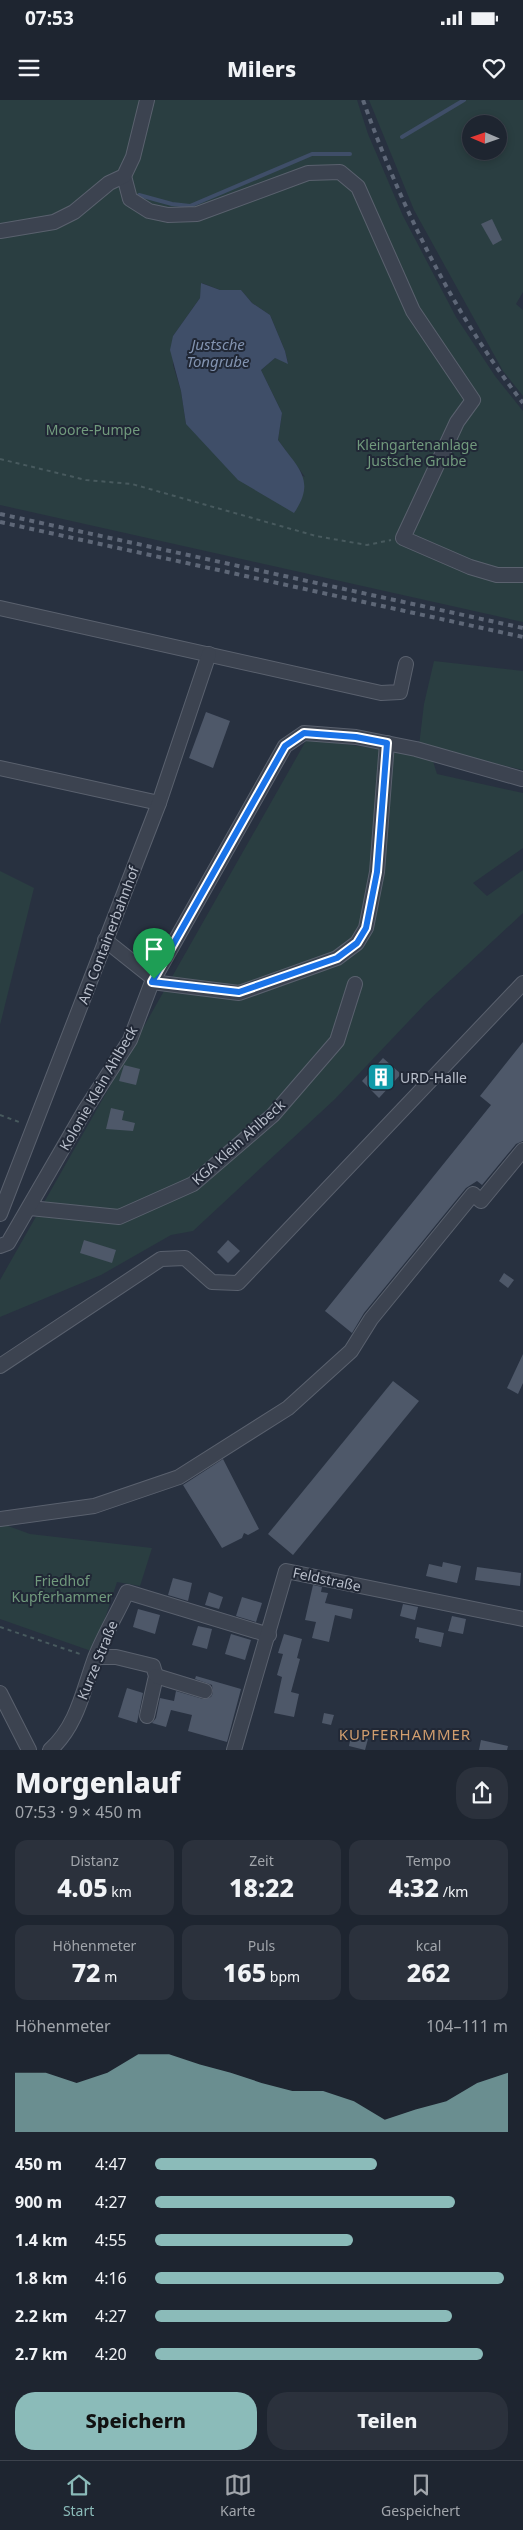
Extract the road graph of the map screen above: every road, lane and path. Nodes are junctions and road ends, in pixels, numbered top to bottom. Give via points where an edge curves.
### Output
1 (147, 100) edge
2 (124, 176) junction
3 (0, 231) edge
4 (0, 459) edge
5 (403, 538) junction
6 (523, 575) edge
7 (0, 608) edge
8 (209, 654) junction
9 (406, 664) dead end
10 (387, 743) junction
11 (0, 768) edge
12 (522, 779) edge
13 (159, 803) junction
14 (105, 940) junction
15 (153, 980) junction
16 (523, 983) edge
17 (355, 984) dead end
18 (0, 1115) edge
19 (33, 1127) junction
20 (523, 1150) edge
21 (30, 1208) junction
22 (0, 1214) edge
23 (0, 1246) edge
24 (0, 1366) edge
25 (0, 1519) edge
26 (523, 1619) edge
27 (0, 1628) edge
28 (269, 1635) junction
29 (96, 1656) junction
30 (156, 1676) junction
31 (205, 1691) dead end
32 (0, 1692) edge
33 (147, 1716) dead end
34 (29, 1750) edge
35 (50, 1750) edge
36 (234, 1750) edge

1 - 2 street via 133,157
2 - 3 street via 109,182 74,212 54,222
2 - 5 street via 130,199 149,211 168,216 197,214 308,173 340,172 358,187 414,311 473,400 457,422
4 - 5 path via 86,480 132,484 316,536 367,545
5 - 6 street via 470,567 497,575
7 - 8 street
8 - 9 street via 382,693 400,692
8 - 13 street, Am Containerbahnhof
10 - 12 street, Kolonie Klein Ahlbeck
10 - 15 street, Kolonie Klein Ahlbeck via 304,733 285,746
10 - 15 street via 377,872 366,928 357,943 337,958 239,992
11 - 13 street
13 - 14 street, Am Containerbahnhof
14 - 15 street
14 - 19 street, Am Containerbahnhof
15 - 21 street, Kolonie Klein Ahlbeck via 130,1040 85,1110
16 - 24 street via 238,1283 212,1282 185,1258 161,1259
17 - 21 street, KGA Klein Ahlbeck via 337,1041 273,1116 193,1184 119,1217
18 - 19 path
19 - 22 street, Am Containerbahnhof
20 - 25 street via 481,1201 473,1194 371,1319 351,1351 288,1408 179,1477 94,1506
21 - 23 street, Kolonie Klein Ahlbeck via 8,1242
26 - 28 street, Feldstraße via 286,1570
27 - 29 path
28 - 29 street, Kurze Straße via 127,1592
28 - 36 street, Feldstraße
29 - 30 street via 153,1666
29 - 35 street, Kurze Straße via 73,1722
30 - 31 street
30 - 33 street
32 - 34 street

